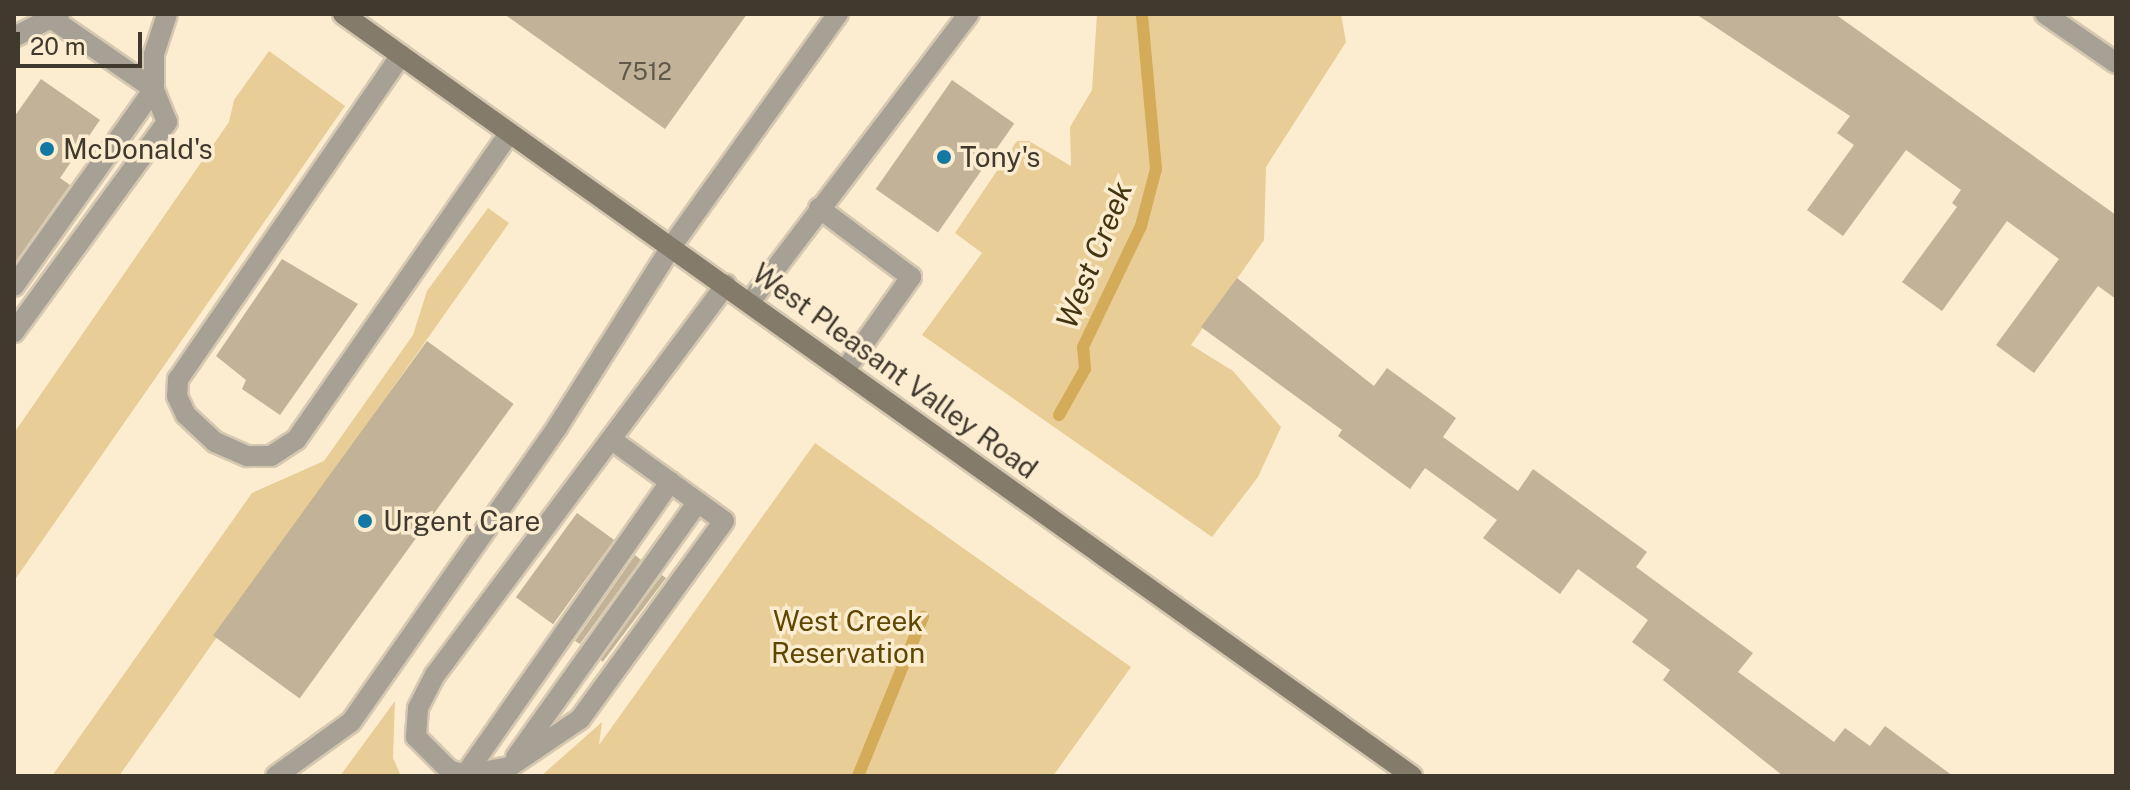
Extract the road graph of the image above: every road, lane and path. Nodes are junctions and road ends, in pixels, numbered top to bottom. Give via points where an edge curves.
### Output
1 (167, 14) edge
2 (343, 14) edge
3 (838, 14) edge
4 (969, 14) edge
5 (2045, 14) edge
6 (56, 16) edge
7 (14, 37) edge
8 (401, 55) junction
9 (2116, 63) edge
10 (154, 89) junction
11 (509, 134) junction
12 (819, 208) junction
13 (671, 247) junction
14 (726, 285) junction
15 (14, 286) edge
16 (750, 302) junction
17 (14, 332) edge
18 (845, 370) junction
19 (612, 440) junction
20 (670, 482) junction
21 (698, 502) junction
22 (509, 767) junction
23 (465, 775) edge
24 (276, 776) edge
25 (1412, 776) edge

1 - 10 street via 154,54
2 - 8 main road, West Pleasant Valley Road
3 - 13 street
4 - 12 street
5 - 9 street
6 - 7 street
6 - 10 street
8 - 11 main road, West Pleasant Valley Road
8 - 11 street via 178,379 177,396 186,415 215,442 247,456 271,456 296,440
10 - 15 street
10 - 17 street via 167,122
11 - 13 main road, West Pleasant Valley Road
12 - 16 street
12 - 18 street via 911,277
13 - 14 main road, West Pleasant Valley Road
13 - 24 street via 558,426 351,722
14 - 16 main road, West Pleasant Valley Road
14 - 19 street
16 - 18 main road, West Pleasant Valley Road
18 - 25 main road, West Pleasant Valley Road
19 - 20 street
19 - 23 street via 418,708 416,737 427,755
20 - 21 street
20 - 23 street
21 - 22 street
21 - 22 street via 724,521 580,719
22 - 23 street

